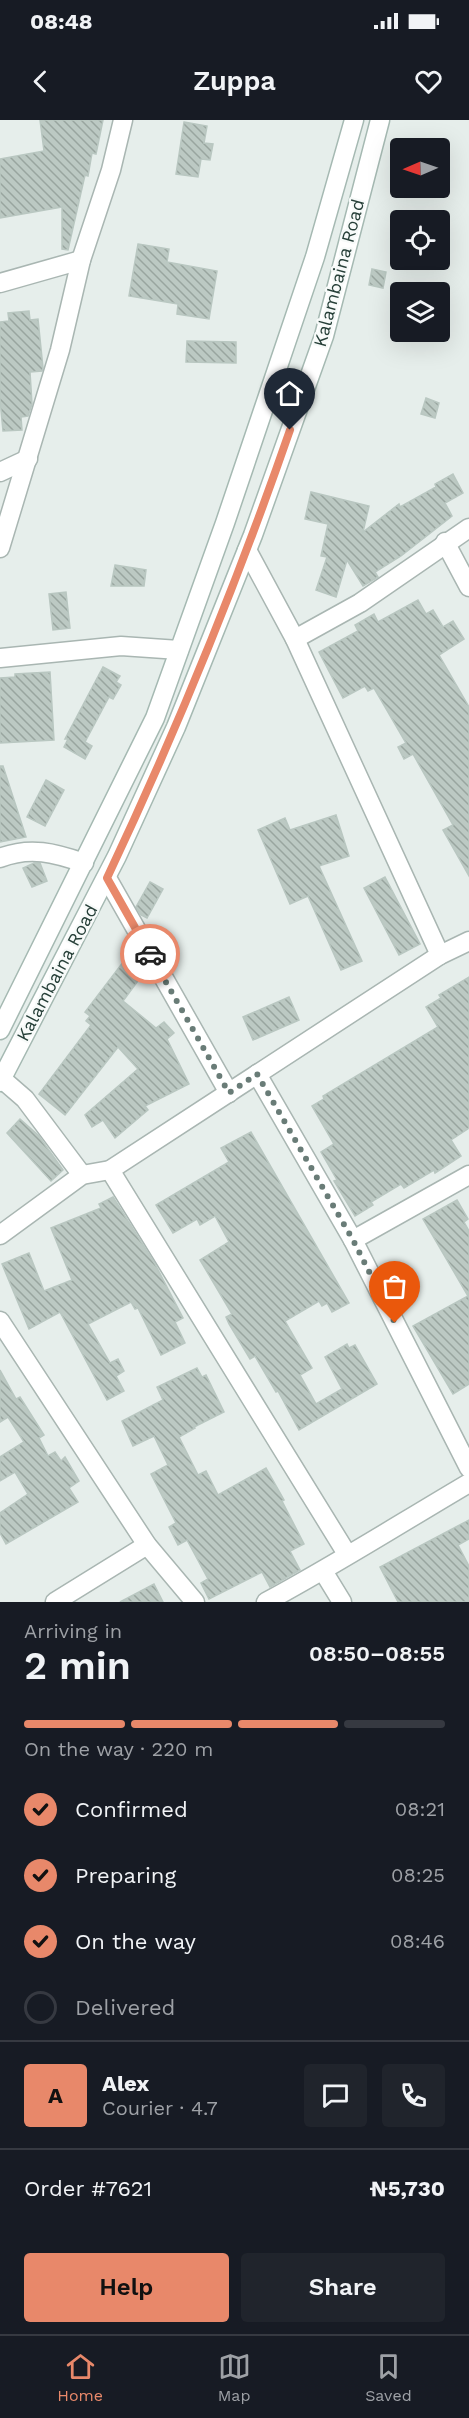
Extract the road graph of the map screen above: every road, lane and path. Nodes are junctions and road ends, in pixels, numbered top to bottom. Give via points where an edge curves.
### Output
1 (123, 120) edge
2 (354, 120) edge
3 (380, 120) edge
4 (81, 260) junction
5 (0, 283) edge
6 (28, 459) junction
7 (0, 472) edge
8 (469, 528) edge
9 (445, 542) junction
10 (0, 548) edge
11 (247, 550) junction
12 (469, 587) edge
13 (295, 639) junction
14 (179, 650) junction
15 (0, 658) edge
16 (0, 858) edge
17 (84, 863) junction
18 (107, 878) junction
19 (469, 941) edge
20 (440, 955) junction
21 (0, 1030) edge
22 (257, 1074) junction
23 (1, 1081) edge
24 (229, 1093) junction
25 (110, 1170) junction
26 (82, 1174) junction
27 (469, 1175) edge
28 (0, 1235) edge
29 (353, 1240) junction
30 (0, 1321) edge
31 (469, 1468) edge
32 (469, 1483) edge
33 (147, 1545) junction
34 (347, 1554) junction
35 (323, 1571) junction
36 (55, 1602) edge
37 (195, 1602) edge
38 (266, 1602) edge
39 (342, 1602) edge

1 - 4 street
2 - 14 street, Kalambaina Road via 315,257
3 - 11 street, Kalambaina Road via 324,336
4 - 5 street
4 - 6 street
6 - 7 street
6 - 10 street
8 - 9 street
9 - 12 street
9 - 13 street via 360,603
11 - 13 street
11 - 18 street, Kalambaina Road via 176,728
13 - 20 street
14 - 15 street via 121,646
14 - 17 street, Kalambaina Road via 155,718
16 - 17 street via 50,851
17 - 21 street, Kalambaina Road
18 - 23 street, Kalambaina Road
18 - 24 street
19 - 20 street
20 - 22 street
22 - 24 street
22 - 29 street
23 - 26 street via 25,1100
24 - 25 street
25 - 26 street
25 - 34 street
26 - 28 street
27 - 29 street
29 - 31 street
30 - 33 street
32 - 34 street
33 - 36 street
33 - 37 street
34 - 35 street
35 - 38 street
35 - 39 street

